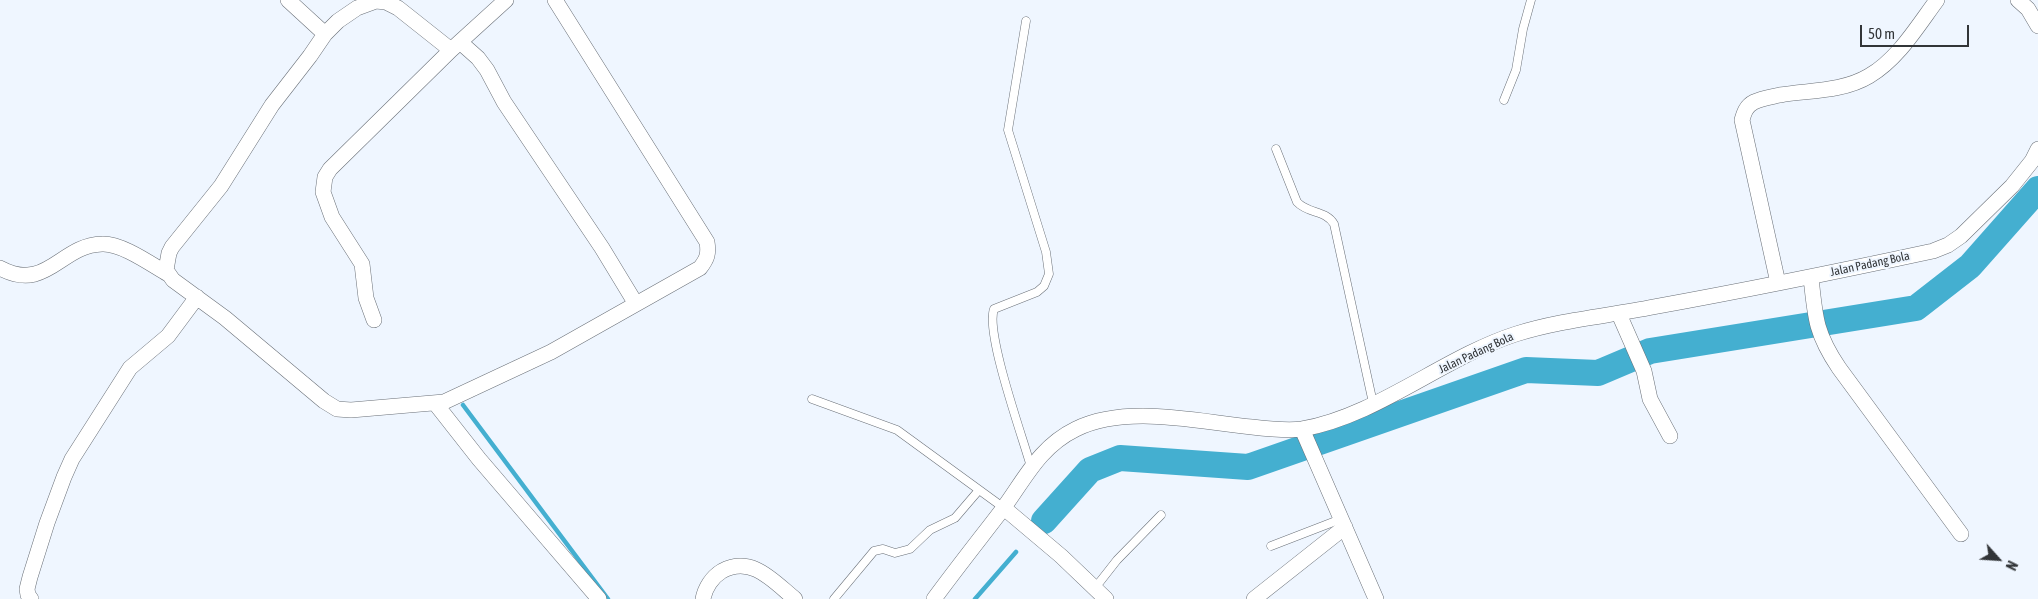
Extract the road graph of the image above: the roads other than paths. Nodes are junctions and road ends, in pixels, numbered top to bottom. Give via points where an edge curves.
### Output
1 (288, 0) edge
2 (376, 0) edge
3 (506, 0) edge
4 (555, 0) edge
5 (1531, 0) edge
6 (1937, 0) edge
7 (2018, 0) edge
8 (1026, 21) dead end
9 (2038, 26) edge
10 (324, 34) junction
11 (456, 46) junction
12 (1504, 100) dead end
13 (1276, 148) dead end
14 (2038, 149) edge
15 (0, 268) edge
16 (168, 274) junction
17 (1811, 277) junction
18 (1778, 284) junction
19 (197, 297) junction
20 (636, 304) junction
21 (1618, 314) junction
22 (374, 320) dead end
23 (812, 399) dead end
24 (435, 404) junction
25 (1373, 404) junction
26 (1302, 429) junction
27 (1670, 436) dead end
28 (1031, 467) junction
29 (979, 490) junction
30 (1004, 508) junction
31 (1162, 515) dead end
32 (1343, 523) junction
33 (1961, 534) dead end
34 (1271, 546) dead end
35 (1095, 588) junction
36 (703, 597) edge
37 (31, 599) edge
38 (599, 599) edge
39 (794, 599) edge
40 (834, 599) edge
41 (934, 599) edge
42 (1106, 599) edge
43 (1254, 599) edge
44 (1376, 599) edge

1 - 10 street
2 - 10 street via 357,8
2 - 11 street via 398,8
3 - 11 street
4 - 20 street via 707,242 709,251 700,268
5 - 12 lane via 1516,70
6 - 18 street via 1898,51 1868,77 1829,89 1763,98 1752,102 1745,110 1742,120
7 - 9 street
8 - 28 lane via 1008,130 1046,252 1049,274 1038,292 994,309 992,322 998,357
10 - 16 street via 264,116 221,186 172,247 166,261
11 - 20 street via 478,58 487,70 504,102
11 - 22 street via 330,169 323,184 332,217 362,264 366,298
13 - 25 lane via 1297,202 1302,208 1328,216 1334,224
14 - 17 street, Jalan Padang Bola via 2012,186 1948,245
15 - 16 street via 10,274 29,276 86,247 104,244 113,245
16 - 19 street
17 - 18 street, Jalan Padang Bola
17 - 33 street via 1814,312 1825,346
18 - 21 street, Jalan Padang Bola
19 - 24 street via 331,406 351,410
19 - 37 street via 168,336 130,368 72,460 30,577 27,589
20 - 24 street via 551,352
21 - 25 street, Jalan Padang Bola via 1516,334 1484,346
21 - 27 street via 1644,371 1648,394
23 - 29 lane via 897,430
24 - 38 street
25 - 26 street, Jalan Padang Bola via 1336,420
26 - 28 street, Jalan Padang Bola via 1278,430 1144,415 1111,419 1078,428 1055,440
26 - 32 street
28 - 30 street, Jalan Padang Bola
29 - 30 lane
29 - 40 lane via 955,518 930,530 910,549 895,553 884,549 874,551
30 - 35 street
30 - 41 street, Jalan Padang Bola
31 - 35 lane via 1117,560
32 - 34 lane
32 - 43 street
32 - 44 street
35 - 42 street
36 - 39 street via 718,573 730,567 749,566 768,576

